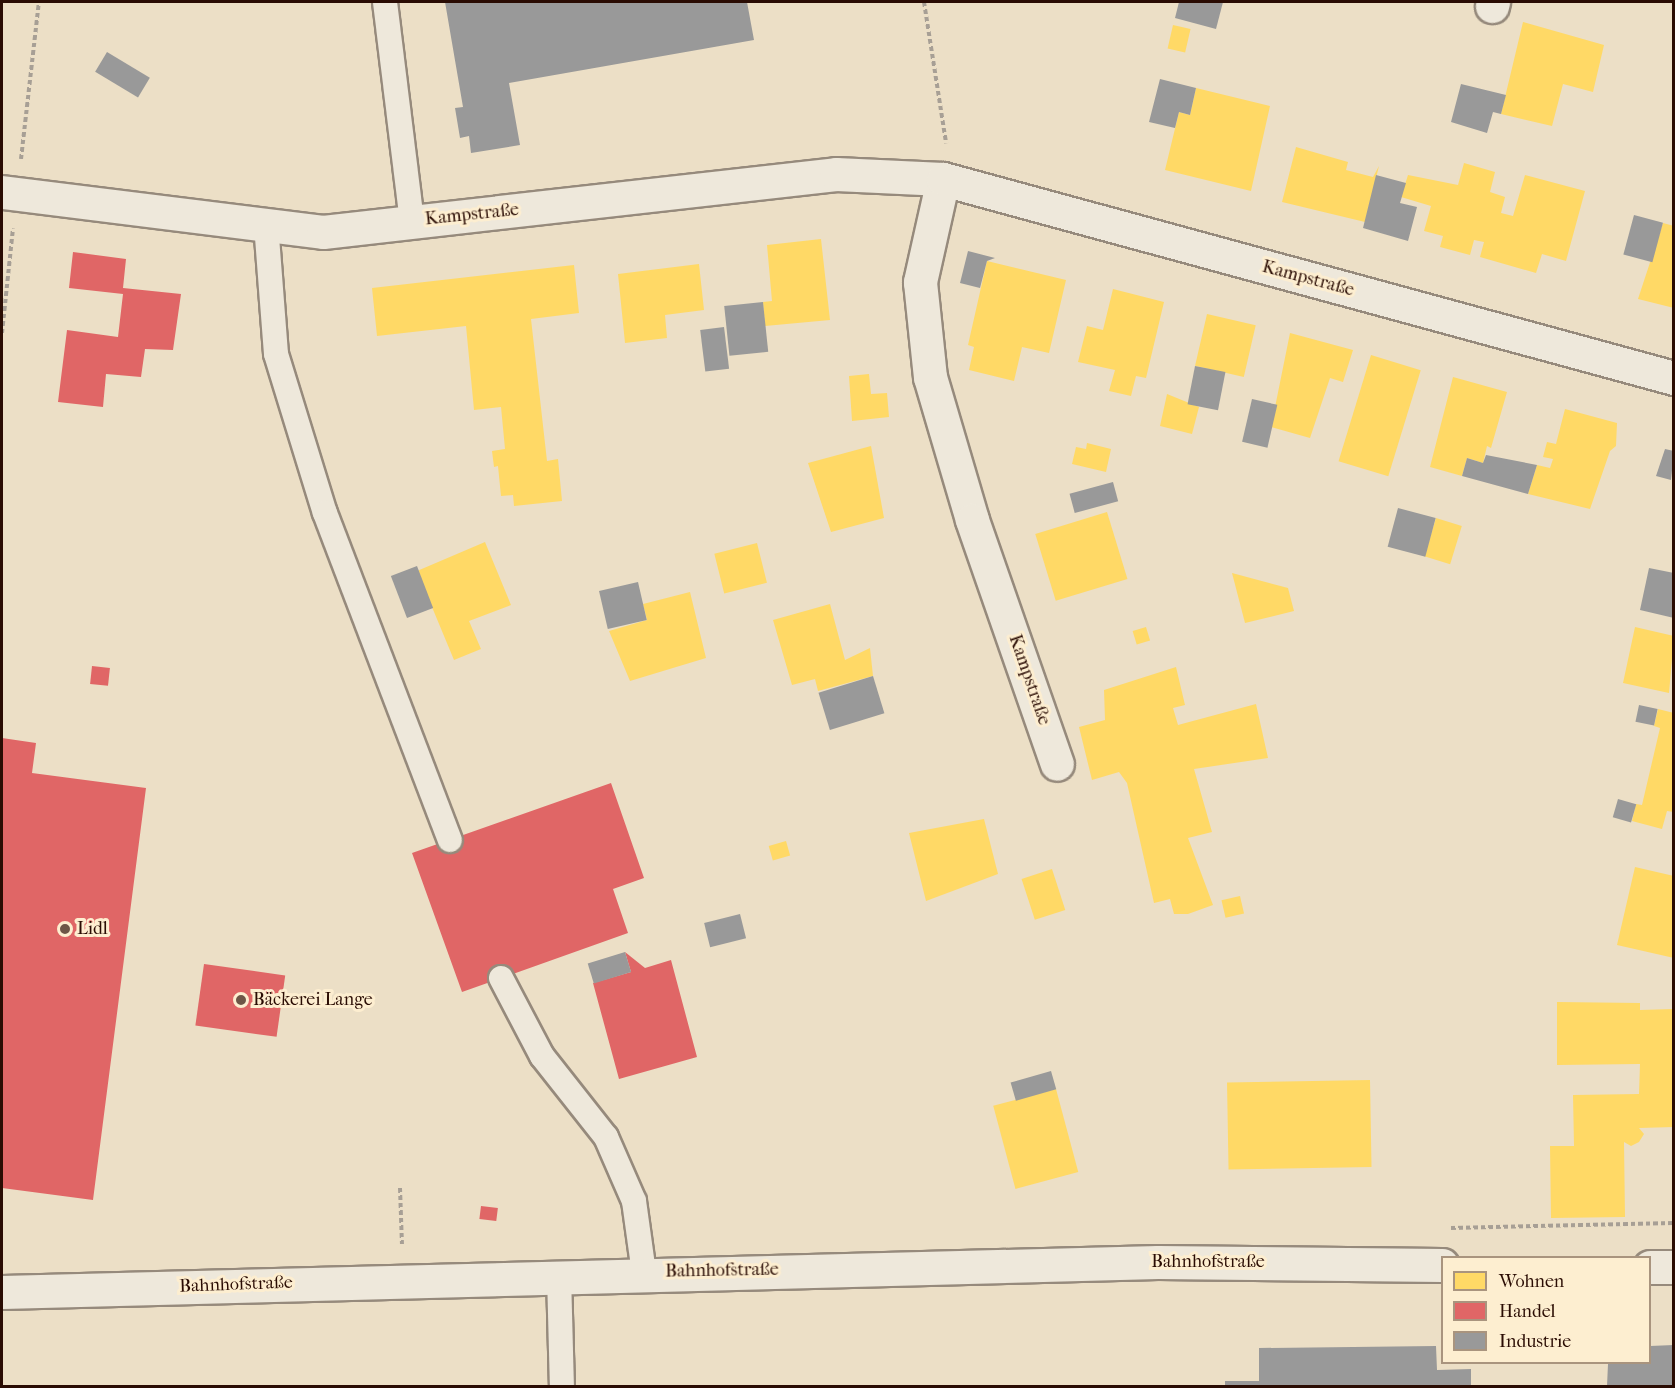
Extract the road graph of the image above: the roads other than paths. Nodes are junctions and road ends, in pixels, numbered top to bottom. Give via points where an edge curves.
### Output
1 (385, 2) edge
2 (943, 179) junction
3 (2, 192) edge
4 (412, 222) junction
5 (266, 224) junction
6 (1674, 378) edge
7 (1057, 764) dead end
8 (450, 840) dead end
9 (501, 978) dead end
10 (1441, 1264) edge
11 (1651, 1267) edge
12 (1674, 1267) edge
13 (644, 1273) junction
14 (559, 1275) junction
15 (2, 1293) edge
16 (562, 1386) edge

1 - 4 lane
2 - 4 street, Kampstraße via 836,174
2 - 6 street, Kampstraße
2 - 7 street, Kampstraße via 920,282 930,377 972,520
3 - 5 street, Kampstraße
4 - 5 street, Kampstraße via 323,232
5 - 8 lane via 276,354 325,513
9 - 13 lane via 542,1056 606,1137 634,1201
10 - 13 street, Bahnhofstraße via 1158,1262
11 - 12 street
13 - 14 street, Bahnhofstraße
14 - 15 street, Bahnhofstraße
14 - 16 lane

